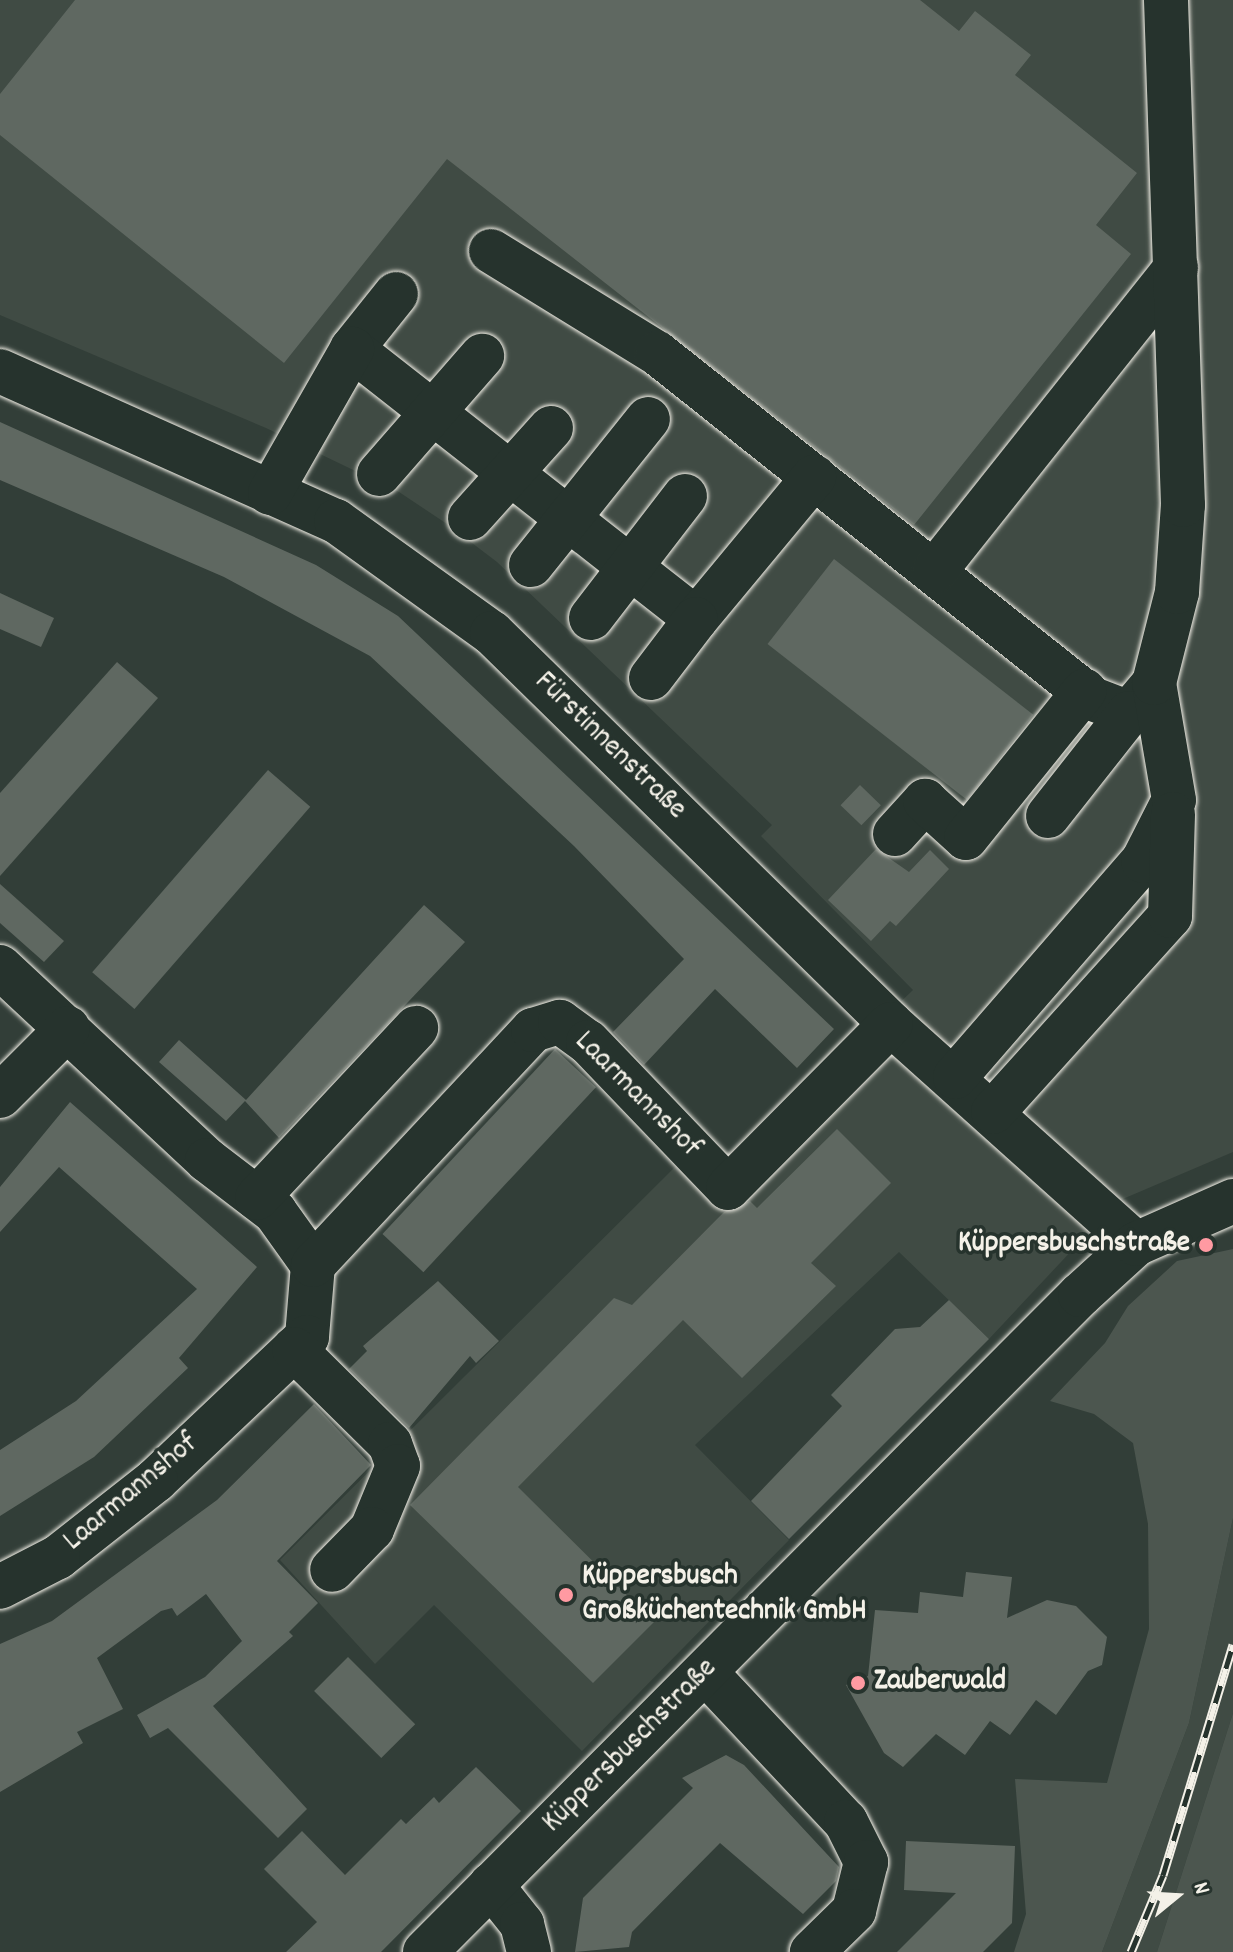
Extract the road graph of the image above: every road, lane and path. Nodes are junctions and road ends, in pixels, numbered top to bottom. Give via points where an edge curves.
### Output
1 (1166, 0) edge
2 (491, 251) dead end
3 (1176, 268) junction
4 (396, 294) dead end
5 (352, 349) junction
6 (482, 356) dead end
7 (0, 371) edge
8 (434, 413) junction
9 (648, 419) dead end
10 (551, 428) dead end
11 (511, 473) junction
12 (379, 474) dead end
13 (814, 477) junction
14 (270, 493) junction
15 (685, 496) dead end
16 (470, 518) dead end
17 (567, 518) junction
18 (531, 565) dead end
19 (630, 567) junction
20 (934, 572) junction
21 (591, 618) dead end
22 (696, 619) junction
23 (651, 678) dead end
24 (1084, 691) junction
25 (1142, 698) junction
26 (1174, 800) junction
27 (1048, 816) dead end
28 (895, 834) dead end
29 (0, 967) edge
30 (891, 1024) junction
31 (68, 1028) junction
32 (416, 1028) dead end
33 (955, 1077) junction
34 (0, 1096) edge
35 (993, 1112) junction
36 (257, 1198) junction
37 (1233, 1201) edge
38 (1136, 1244) junction
39 (313, 1265) junction
40 (294, 1349) junction
41 (332, 1570) dead end
42 (0, 1587) edge
43 (706, 1673) junction
44 (491, 1885) junction
45 (425, 1952) edge
46 (529, 1952) edge
47 (812, 1952) edge

1 - 3 street
2 - 13 street via 657,353
3 - 20 street
3 - 25 street via 1183,505 1177,592
4 - 5 street
5 - 8 street
5 - 14 street
6 - 8 street
7 - 14 street, Fürstinnenstraße
8 - 11 street
8 - 12 street
9 - 17 street
10 - 11 street
11 - 16 street
11 - 17 street
13 - 20 street
13 - 22 street
14 - 30 street, Fürstinnenstraße via 336,521 492,633
15 - 19 street
17 - 18 street
17 - 19 street
19 - 21 street
19 - 22 street
20 - 24 street
22 - 23 street
24 - 25 street
24 - 28 street via 966,838 925,801
25 - 26 street
25 - 27 street
26 - 33 street via 1143,861
26 - 35 street via 1170,916
29 - 31 street
30 - 33 street, Fürstinnenstraße
30 - 39 street, Laarmannshof via 728,1188 588,1042 560,1022 533,1030
31 - 34 street
31 - 36 street
32 - 36 street
33 - 35 street, Fürstinnenstraße
35 - 38 street, Fürstinnenstraße
36 - 39 street
37 - 38 street, Küppersbuschstraße
38 - 43 street, Küppersbuschstraße
39 - 40 street, Laarmannshof via 307,1337
40 - 41 street via 390,1444 398,1466 372,1529
40 - 42 street, Laarmannshof via 156,1480 58,1557
43 - 44 street, Küppersbuschstraße
43 - 47 street via 846,1822 866,1862 854,1911
44 - 45 street, Küppersbuschstraße
44 - 46 street via 522,1924

